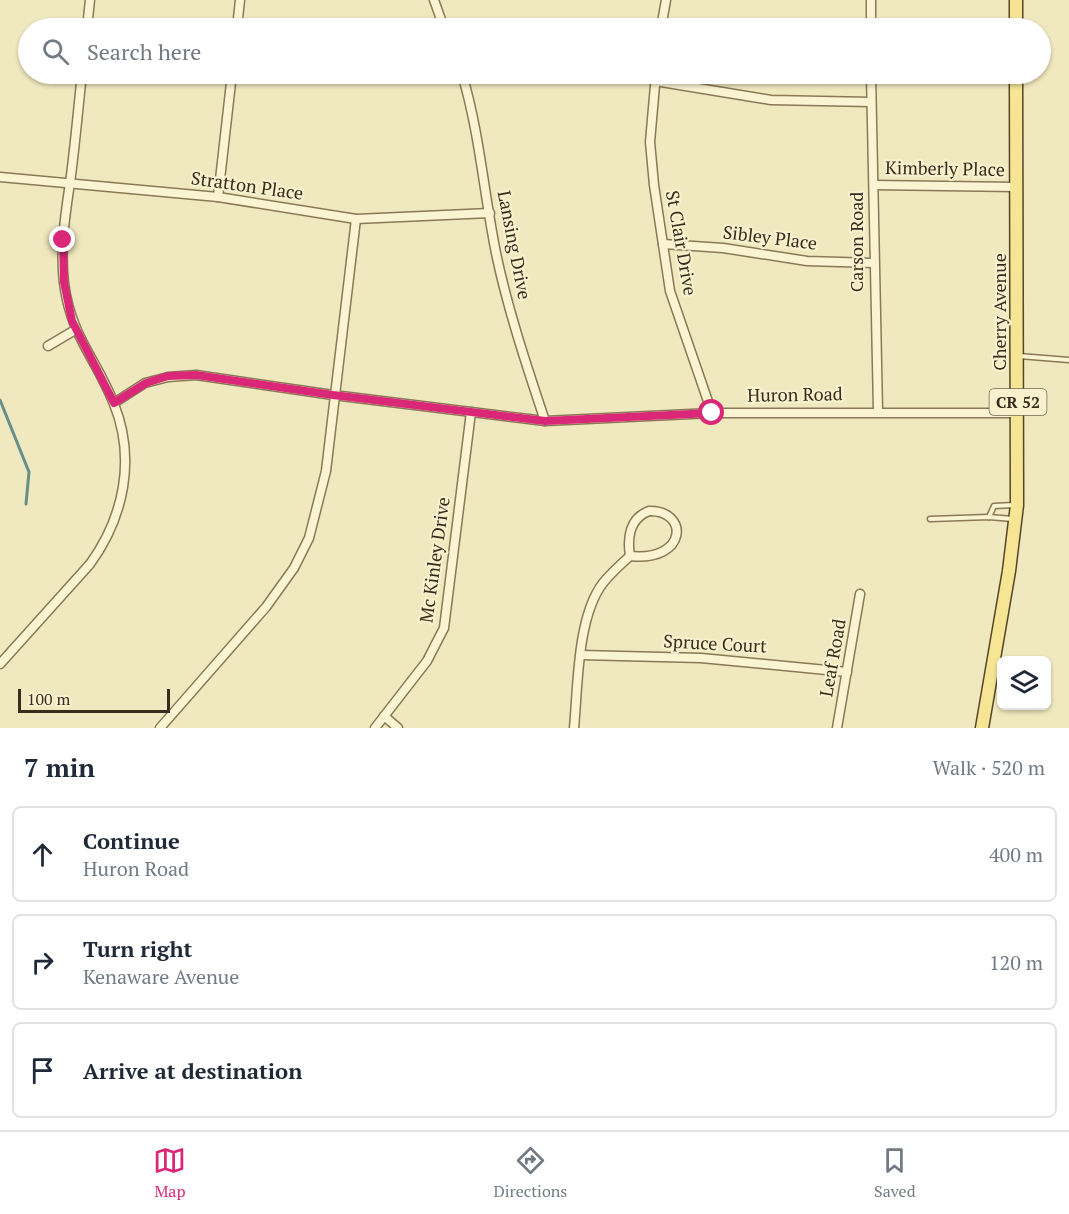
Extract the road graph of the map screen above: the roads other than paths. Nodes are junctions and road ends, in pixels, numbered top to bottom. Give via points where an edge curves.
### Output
1 (90, 0) edge
2 (240, 0) edge
3 (434, 0) edge
4 (666, 0) edge
5 (871, 0) edge
6 (1016, 0) edge
7 (88, 18) edge
8 (238, 18) edge
9 (440, 18) edge
10 (663, 18) edge
11 (871, 18) edge
12 (1016, 18) edge
13 (81, 84) edge
14 (231, 84) edge
15 (465, 84) edge
16 (654, 84) edge
17 (690, 84) edge
18 (871, 84) edge
19 (1016, 84) edge
20 (871, 102) junction
21 (0, 177) edge
22 (70, 183) junction
23 (874, 184) junction
24 (1016, 187) junction
25 (218, 197) junction
26 (490, 213) junction
27 (356, 219) junction
28 (663, 244) junction
29 (873, 263) junction
30 (75, 330) junction
31 (48, 346) dead end
32 (1018, 356) junction
33 (1069, 360) edge
34 (333, 395) junction
35 (114, 403) junction
36 (878, 411) junction
37 (471, 412) junction
38 (712, 413) junction
39 (1018, 413) junction
40 (545, 421) junction
41 (1017, 505) junction
42 (989, 517) junction
43 (930, 519) dead end
44 (1016, 519) junction
45 (630, 556) junction
46 (860, 594) dead end
47 (581, 655) junction
48 (0, 664) edge
49 (848, 672) junction
50 (384, 716) junction
51 (160, 728) edge
52 (375, 728) edge
53 (398, 728) edge
54 (574, 728) edge
55 (837, 728) edge
56 (982, 728) edge

1 - 7 street
2 - 8 street
3 - 9 street
4 - 10 street
5 - 11 street
6 - 12 main road
13 - 22 street
14 - 25 street
15 - 26 street, Lansing Drive via 474,113
16 - 28 street, St Clair Drive via 650,142
17 - 20 street via 771,100
18 - 20 street, Carson Road
19 - 24 main road, Cherry Avenue / CR 52
20 - 23 street, Carson Road
21 - 22 street, Stratton Place
22 - 25 street, Stratton Place
22 - 30 street via 63,240 64,282
23 - 24 street, Kimberly Place
23 - 29 street, Carson Road
24 - 32 main road, Cherry Avenue / CR 52
25 - 27 street, Stratton Place
26 - 27 street, Stratton Place
26 - 40 street, Lansing Drive via 512,322
27 - 34 street
28 - 29 street, Sibley Place via 723,248 807,261
28 - 38 street, St Clair Drive via 670,291
29 - 36 street, Carson Road
30 - 31 street
30 - 35 street
32 - 33 lane
32 - 39 main road, Cherry Avenue / CR 52
34 - 35 street, Huron Road via 196,375 168,376 146,383
34 - 37 street, Huron Road
34 - 51 street via 322,488 309,538 294,568 266,607
35 - 48 street via 127,452 125,481 111,529 90,564
36 - 38 street, Huron Road
36 - 39 street, Huron Road
37 - 40 street, Huron Road
37 - 50 street, Mc Kinley Drive via 444,628 428,661
38 - 40 street, Huron Road
39 - 41 main road, Cherry Avenue / CR 52
41 - 42 lane via 994,506
41 - 44 main road, Cherry Avenue / CR 52
42 - 43 lane
42 - 44 lane
44 - 56 main road, Cherry Avenue / CR 52
45 - 45 street via 658,555 669,550 676,533 671,518 657,510 636,518 629,540
45 - 47 street via 595,596
46 - 49 street, Leaf Road
47 - 49 street, Spruce Court via 701,658
47 - 54 street
49 - 55 street, Leaf Road
50 - 52 street, Mc Kinley Drive
50 - 53 street

